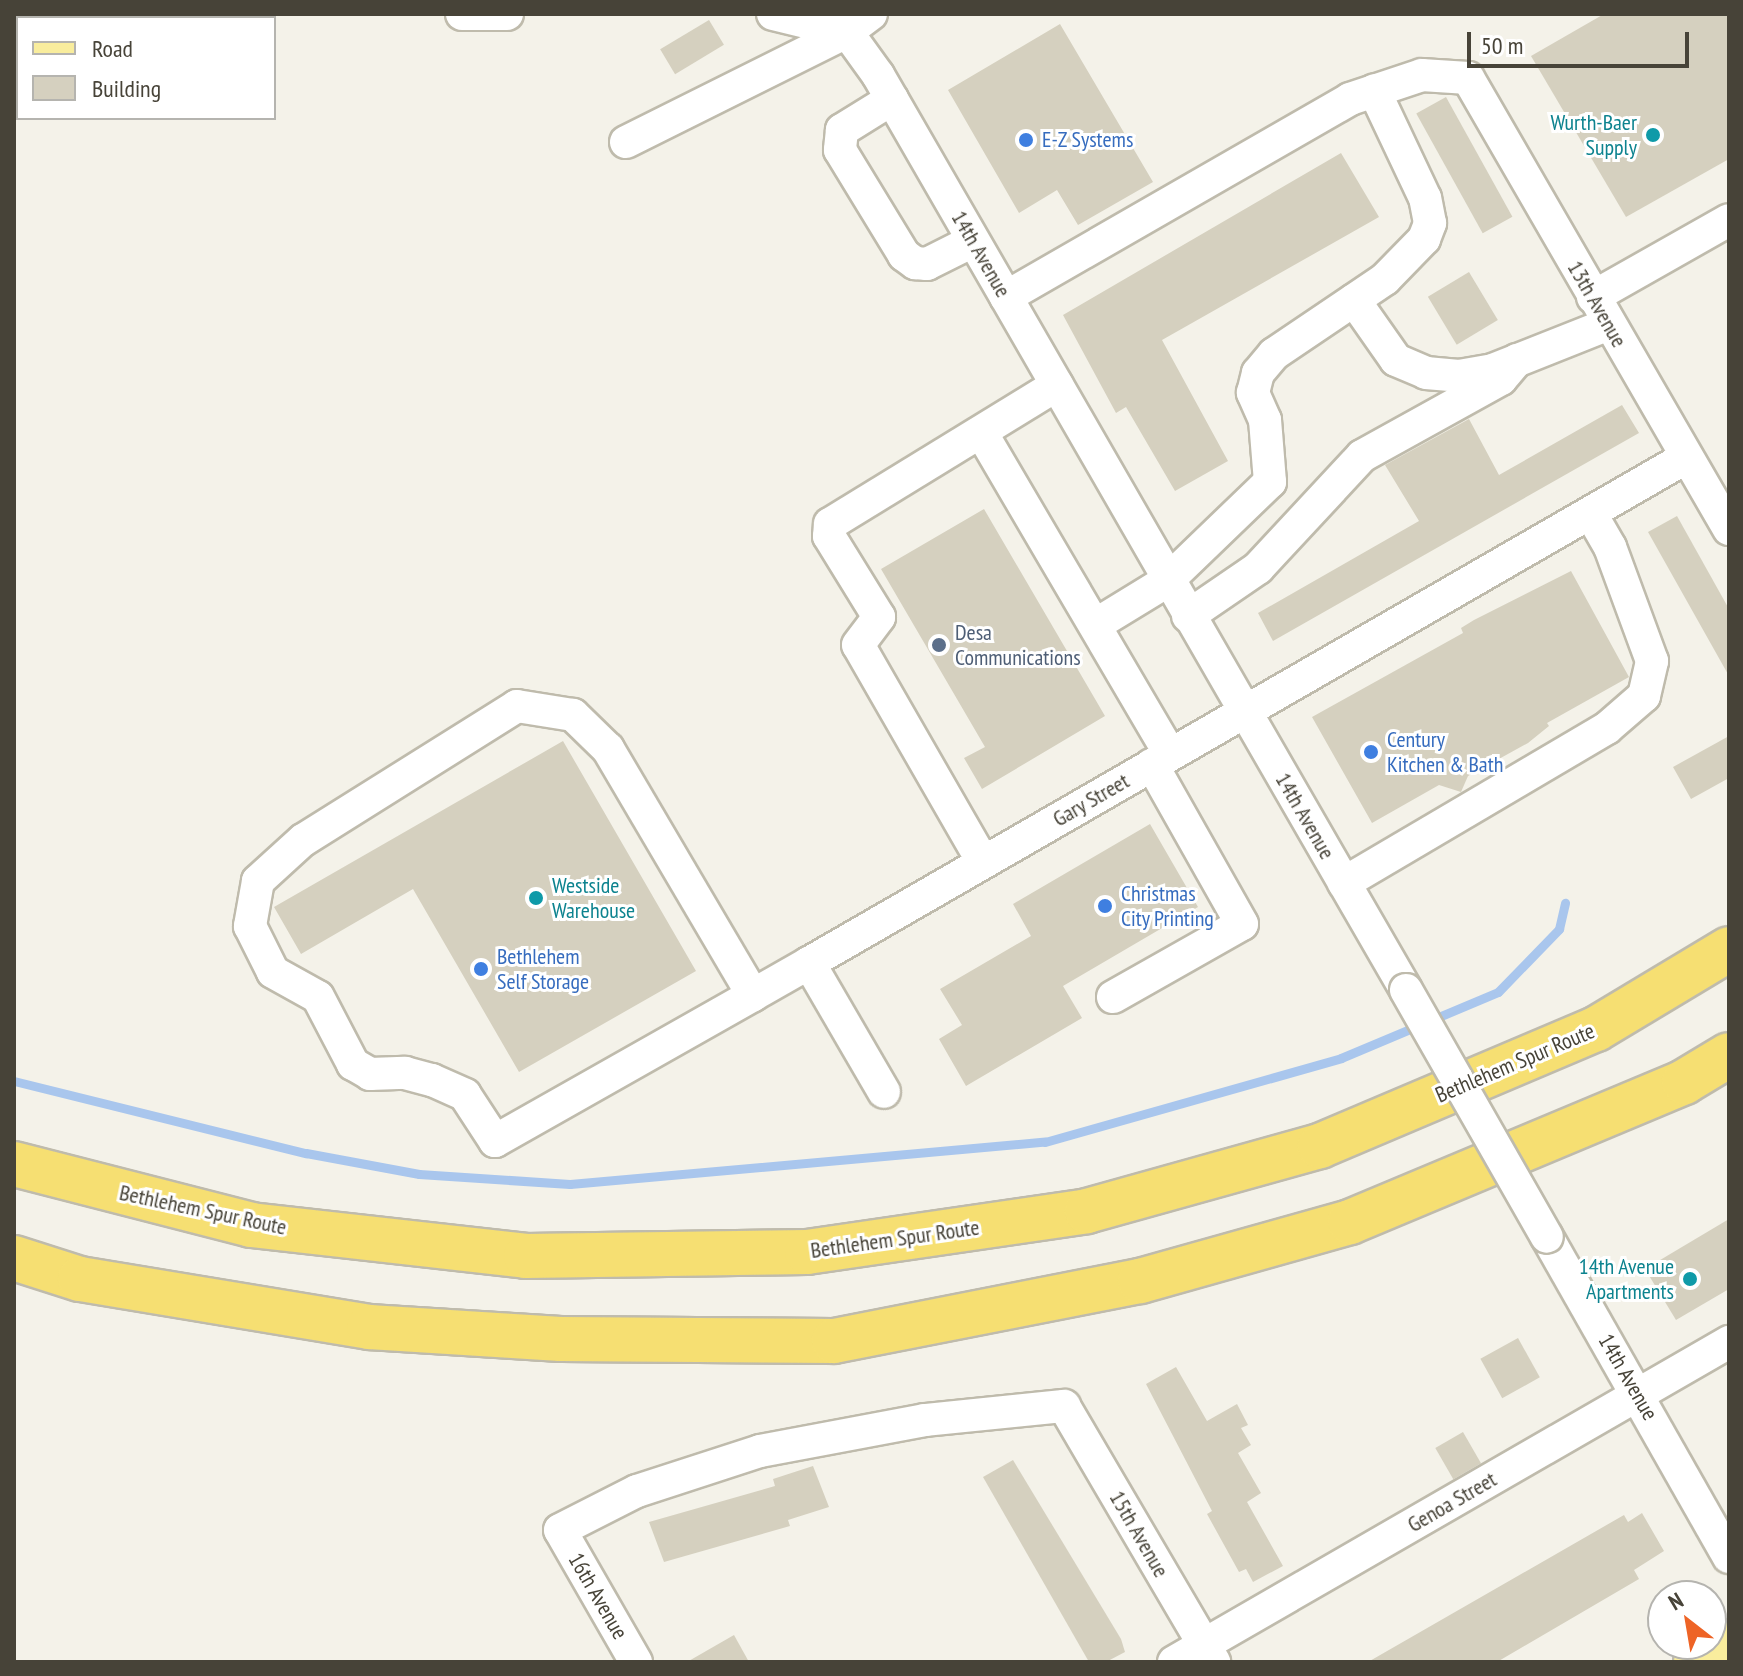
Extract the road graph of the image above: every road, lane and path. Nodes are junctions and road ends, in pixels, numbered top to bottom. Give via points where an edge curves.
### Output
1 (462, 14) edge
2 (507, 14) edge
3 (773, 14) edge
4 (859, 23) edge
5 (885, 87) junction
6 (1374, 90) junction
7 (626, 142) dead end
8 (1729, 220) edge
9 (973, 241) junction
10 (1006, 297) junction
11 (1593, 297) junction
12 (1354, 300) junction
13 (1609, 324) junction
14 (1517, 360) junction
15 (1057, 385) junction
16 (981, 432) junction
17 (1685, 458) junction
18 (1590, 513) junction
19 (1729, 529) edge
20 (1167, 581) junction
21 (1188, 616) junction
22 (1095, 625) junction
23 (1244, 711) junction
24 (1161, 760) junction
25 (983, 862) junction
26 (1344, 883) junction
27 (1729, 949) edge
28 (809, 963) junction
29 (753, 995) junction
30 (1113, 997) dead end
31 (1729, 1055) edge
32 (884, 1092) dead end
33 (14, 1164) edge
34 (14, 1258) edge
35 (1729, 1342) edge
36 (1638, 1395) junction
37 (1064, 1406) joint
38 (1729, 1557) edge
39 (1729, 1640) edge
40 (1209, 1653) edge
41 (636, 1662) edge
42 (1174, 1662) edge
43 (1694, 1662) edge

1 - 2 street
3 - 4 street
4 - 5 street, 14th Avenue
4 - 7 street
5 - 9 street, 14th Avenue
5 - 9 street via 842,130 840,150 904,255 915,263 927,264
6 - 10 street
6 - 11 street, 13th Avenue via 1422,75 1468,78
6 - 12 street via 1415,171 1430,223 1411,255
8 - 11 street
9 - 10 street, 14th Avenue
10 - 15 street, 14th Avenue
11 - 13 street, 13th Avenue
12 - 14 street via 1396,360 1426,373 1459,376
12 - 20 street via 1274,354 1258,373 1253,393 1265,420 1270,482
13 - 14 street
13 - 17 street, 13th Avenue
14 - 21 street via 1501,379 1362,456 1258,568
15 - 16 street
15 - 20 street, 14th Avenue
16 - 22 street
16 - 25 street via 830,524 829,536 879,617 858,645
17 - 18 street, Gary Street
17 - 19 street, 13th Avenue
18 - 23 street, Gary Street
18 - 26 street via 1610,547 1652,661 1644,696 1607,728
20 - 21 street, 14th Avenue
20 - 22 street
21 - 23 street, 14th Avenue
22 - 24 street
23 - 24 street, Gary Street
23 - 26 street, 14th Avenue
24 - 25 street, Gary Street
24 - 30 street via 1242,924
25 - 28 street, Gary Street
26 - 36 street, 14th Avenue, bridge
27 - 33 highway, Bethlehem Spur Route via 1596,1029 1320,1146 1087,1211 807,1252 526,1256 251,1225
28 - 29 street, Gary Street
28 - 32 street
29 - 29 street, Gary Street via 495,1141 465,1095 432,1080 405,1073 370,1074 353,1064 318,997 273,972 250,926 258,881 303,840 517,706 573,715 608,749
31 - 34 highway via 1684,1082 1350,1222 1140,1281 834,1341 561,1339 369,1327 80,1279
35 - 36 street, Genoa Street
36 - 38 street, 14th Avenue
36 - 40 street, Genoa Street
37 - 40 street, 15th Avenue
37 - 41 street, 16th Avenue via 925,1420 760,1451 637,1491 560,1530
39 - 43 main road
40 - 42 street, Genoa Street

